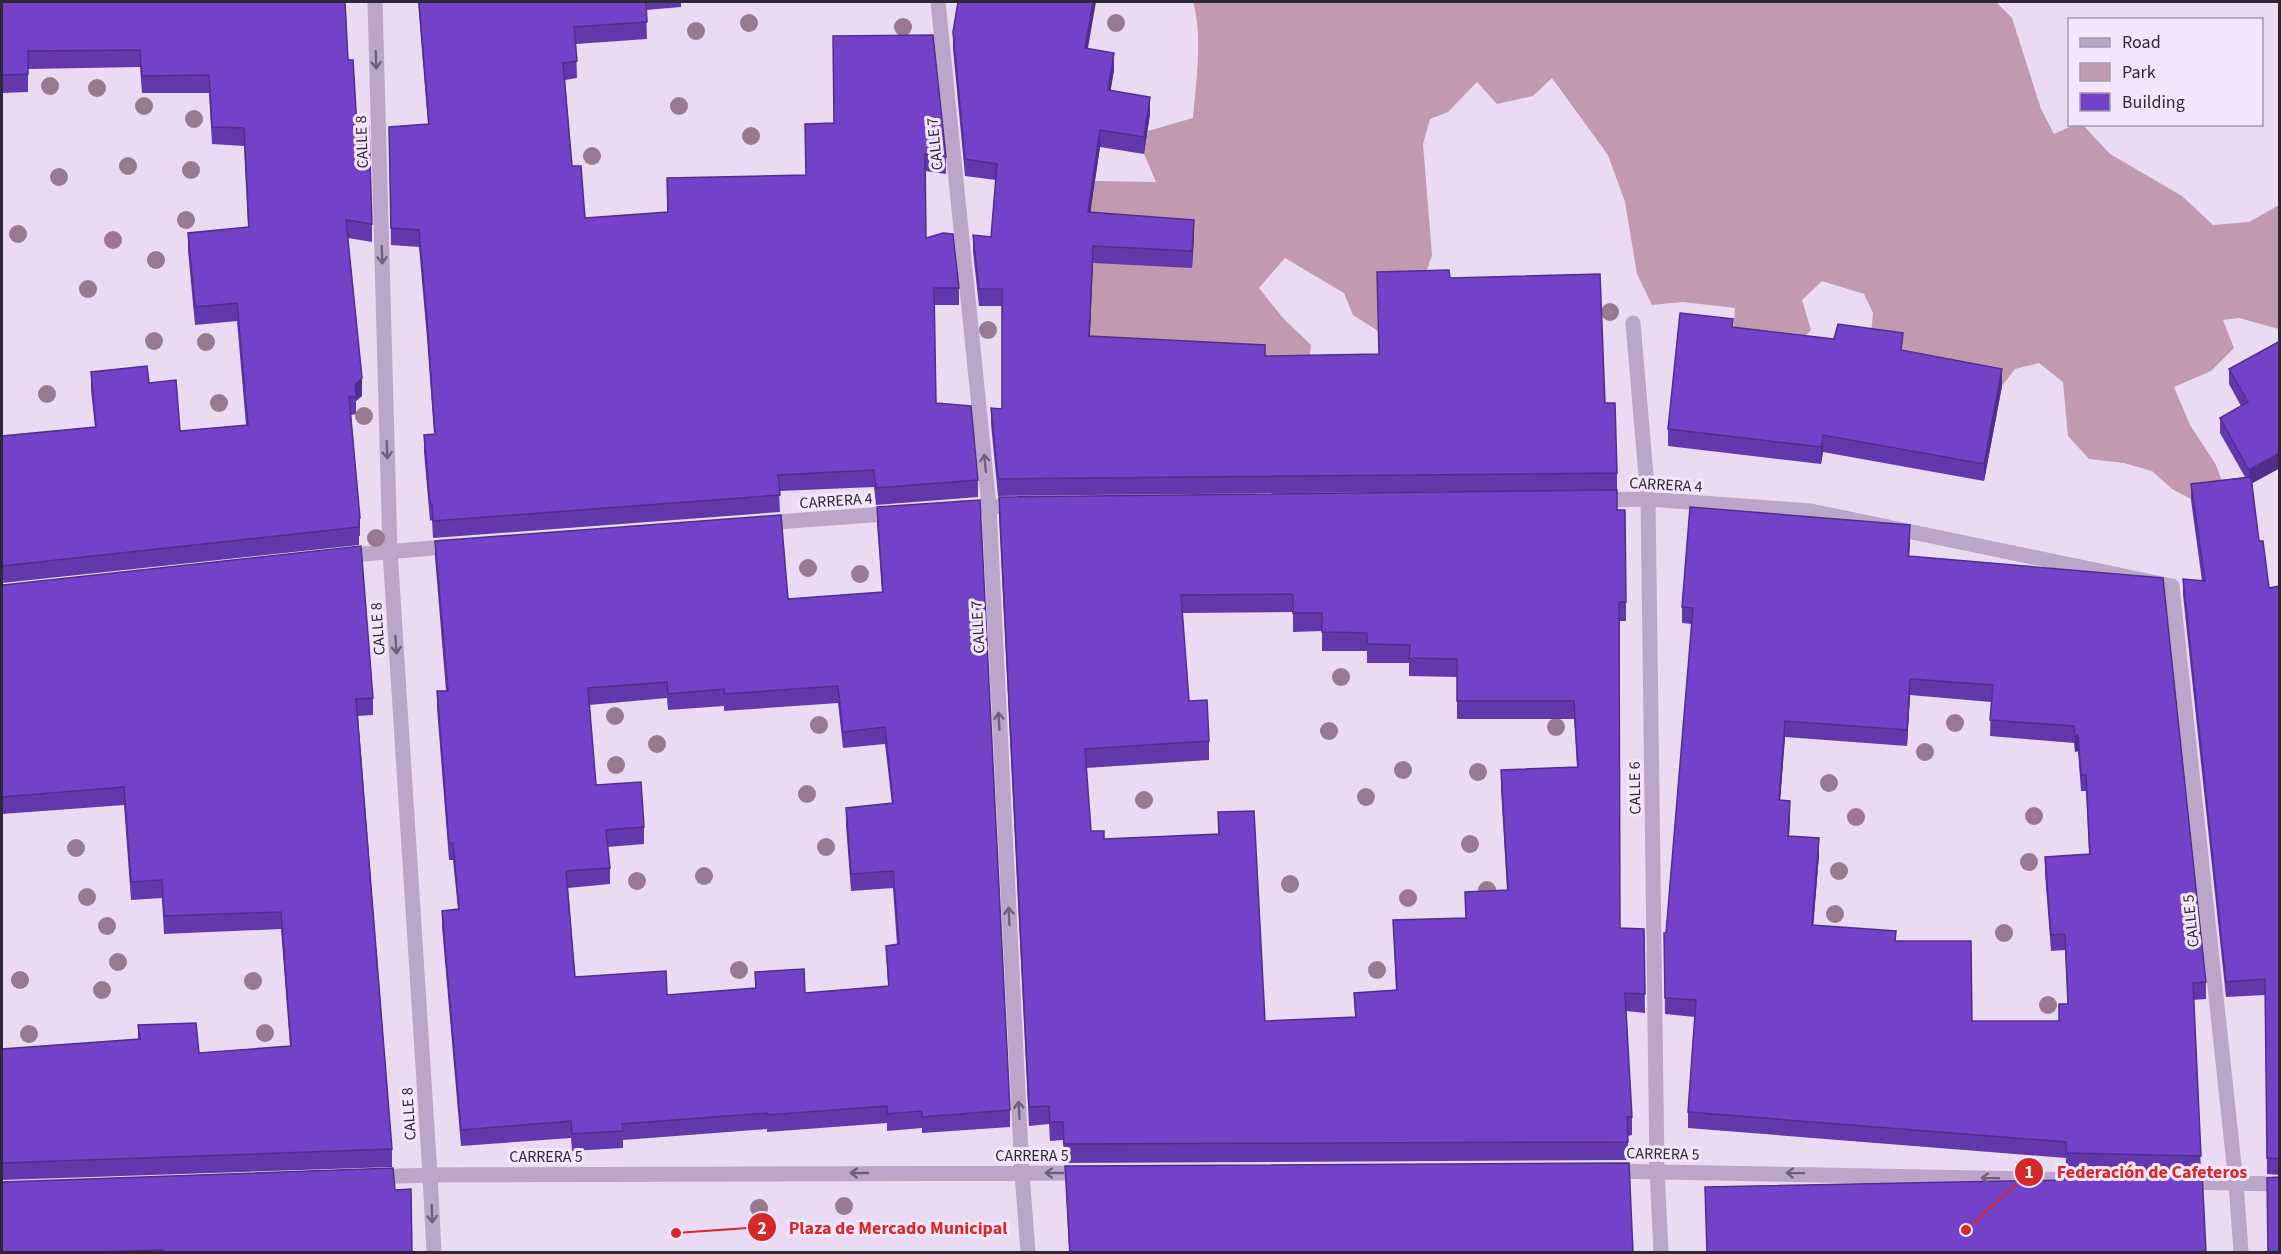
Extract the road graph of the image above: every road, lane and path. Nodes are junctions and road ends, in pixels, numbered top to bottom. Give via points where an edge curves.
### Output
1 (375, 2) edge
2 (938, 2) edge
3 (1633, 323) dead end
4 (1648, 499) junction
5 (1576, 500) edge
6 (989, 506) junction
7 (1037, 506) edge
8 (942, 510) edge
9 (918, 512) edge
10 (742, 525) edge
11 (472, 545) edge
12 (390, 551) junction
13 (331, 558) edge
14 (2172, 586) joint
15 (1657, 1170) junction
16 (1597, 1171) edge
17 (1022, 1173) junction
18 (1106, 1173) edge
19 (430, 1175) junction
20 (359, 1177) edge
21 (2094, 1180) edge
22 (2165, 1181) edge
23 (2236, 1183) junction
24 (2280, 1184) edge
25 (434, 1252) edge
26 (1028, 1252) edge
27 (1661, 1252) edge
28 (2241, 1252) edge

1 -> 12 street, CALLE 8
6 -> 2 street, CALLE 7
3 - 4 street, CALLE 6
4 - 5 street, CARRERA 4
4 - 14 street, CARRERA 4 via 1811,511
4 - 15 street, CALLE 6
6 - 7 street
6 - 8 street
17 -> 6 street, CALLE 7
9 - 10 street, CARRERA 4
11 - 12 street
12 - 13 street
12 -> 19 street, CALLE 8
14 - 23 street, CALLE 5
15 - 16 street, CARRERA 5
21 -> 15 street, CARRERA 5
15 - 27 street, CALLE 6
18 -> 17 street, CARRERA 5
17 -> 19 street, CARRERA 5
17 - 26 street, CALLE 7
19 - 20 street, CARRERA 5
19 -> 25 street, CALLE 8
22 - 23 street
23 - 24 street
23 - 28 street, CALLE 5

